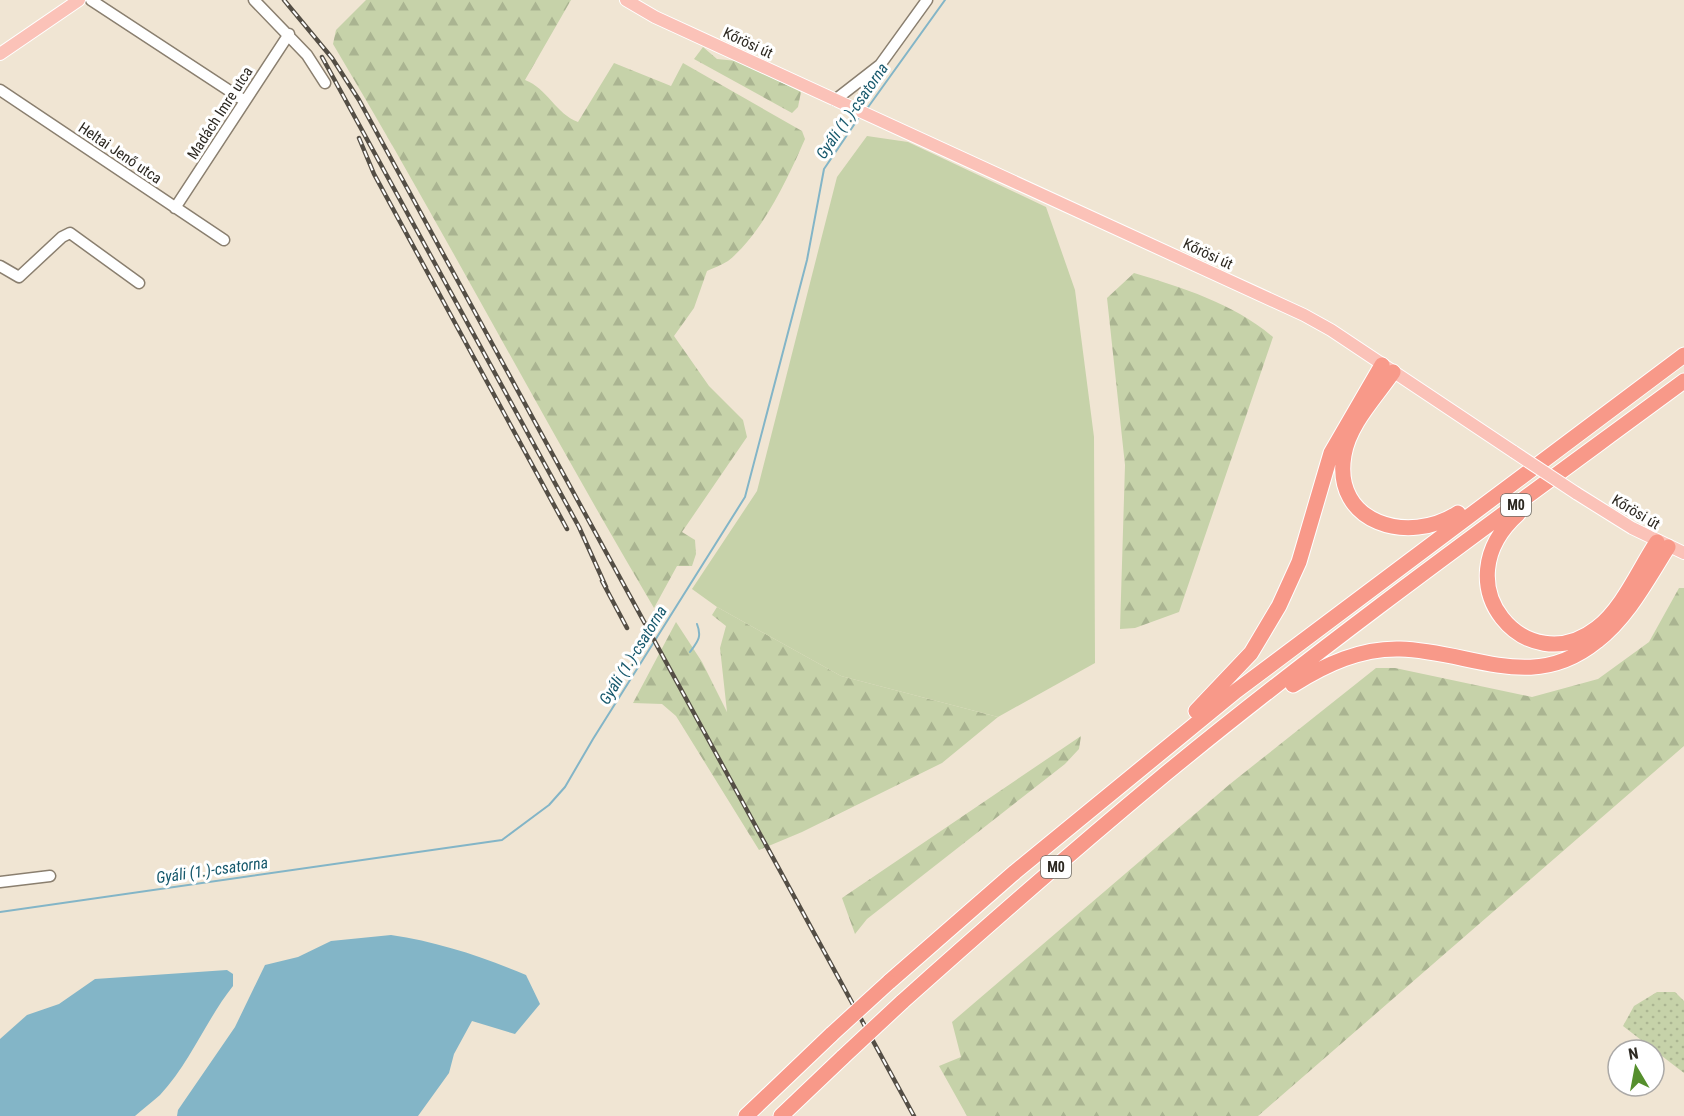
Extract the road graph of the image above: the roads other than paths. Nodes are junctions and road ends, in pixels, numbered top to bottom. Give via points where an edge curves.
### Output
1 (79, 0) edge
2 (91, 0) edge
3 (254, 0) edge
4 (626, 0) edge
5 (927, 0) edge
6 (289, 34) junction
7 (0, 54) edge
8 (325, 83) dead end
9 (0, 90) edge
10 (836, 100) junction
11 (245, 101) junction
12 (175, 208) junction
13 (224, 240) dead end
14 (0, 266) edge
15 (139, 283) dead end
16 (1684, 355) edge
17 (1388, 368) junction
18 (1684, 381) edge
19 (1587, 453) junction
20 (1495, 495) junction
21 (1663, 544) junction
22 (1684, 553) edge
23 (1213, 736) junction
24 (1153, 758) junction
25 (50, 876) dead end
26 (0, 882) edge
27 (746, 1116) edge
28 (781, 1116) edge

1 - 7 main road
2 - 11 street
3 - 6 street
4 - 10 main road, Kőrösi út
5 - 10 street via 880,65
6 - 8 street
6 - 11 street, Madách Imre utca
9 - 12 street, Heltai Jenő utca
10 - 17 main road, Kőrösi út via 1293,310
11 - 12 street, Madách Imre utca
12 - 13 street, Heltai Jenő utca
14 - 15 street via 19,278 70,233
16 - 20 highway, M0
17 - 20 highway via 1345,450 1345,477 1360,509 1381,524 1413,529 1446,521 1483,497
17 - 21 main road, Kőrösi út, bridge via 1576,493
17 - 24 highway via 1336,441 1299,562 1271,621 1228,680
18 - 19 highway, M0
19 - 21 highway via 1573,470 1516,515 1494,542 1486,578 1498,614 1512,628 1535,640 1564,642 1583,637 1612,613
19 - 23 highway, M0
20 - 24 highway, M0
21 - 22 main road, Kőrösi út
21 - 23 highway via 1628,609 1598,641 1569,659 1529,669 1410,650 1368,652 1317,670
23 - 28 highway, M0, bridge via 1027,892
24 - 27 highway, M0, bridge via 889,982
25 - 26 street

